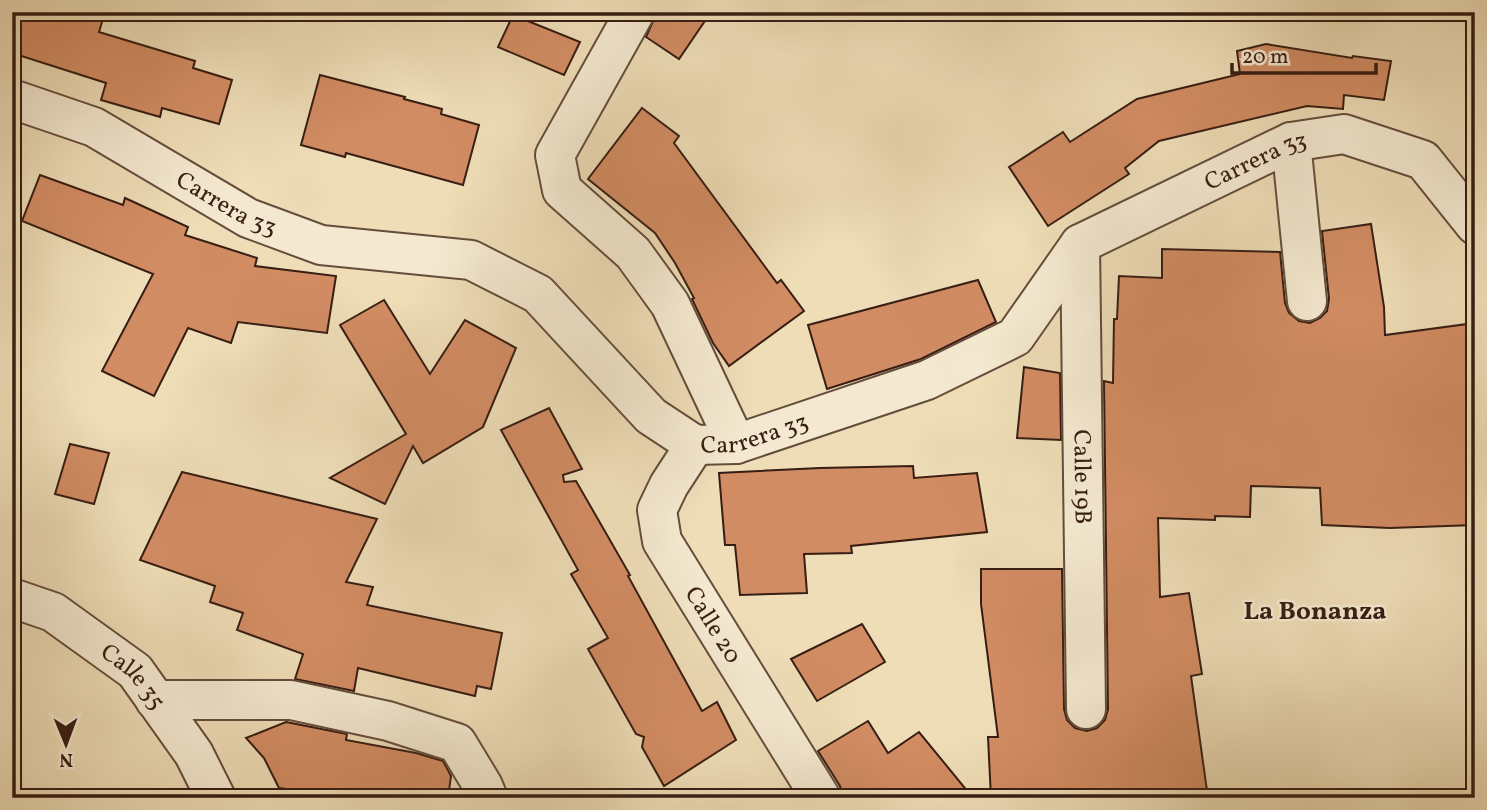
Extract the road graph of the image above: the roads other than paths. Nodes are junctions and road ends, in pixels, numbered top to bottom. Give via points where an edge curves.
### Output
1 (635, 12) edge
2 (12, 99) edge
3 (1291, 142) junction
4 (1475, 225) edge
5 (1080, 244) junction
6 (1307, 301) dead end
7 (736, 444) junction
8 (695, 445) junction
9 (12, 598) edge
10 (155, 700) junction
11 (1086, 709) dead end
12 (216, 798) edge
13 (488, 798) edge
14 (821, 798) edge

1 - 7 street via 555,155 562,190 633,253 670,304
2 - 8 street, Carrera 33 via 94,127 248,218 321,245 471,260 538,294 651,416
3 - 4 street, Carrera 33 via 1344,134 1423,160
3 - 5 street, Carrera 33
3 - 6 street
5 - 7 street, Carrera 33 via 1015,337 927,380
5 - 11 street, Calle 19B
7 - 8 street, Carrera 33
8 - 14 street, Calle 20 via 657,510 662,541
9 - 10 street, Calle 35 via 53,612 135,671
10 - 12 street, Calle 35 via 194,754
10 - 13 street via 291,700 388,721 457,743

